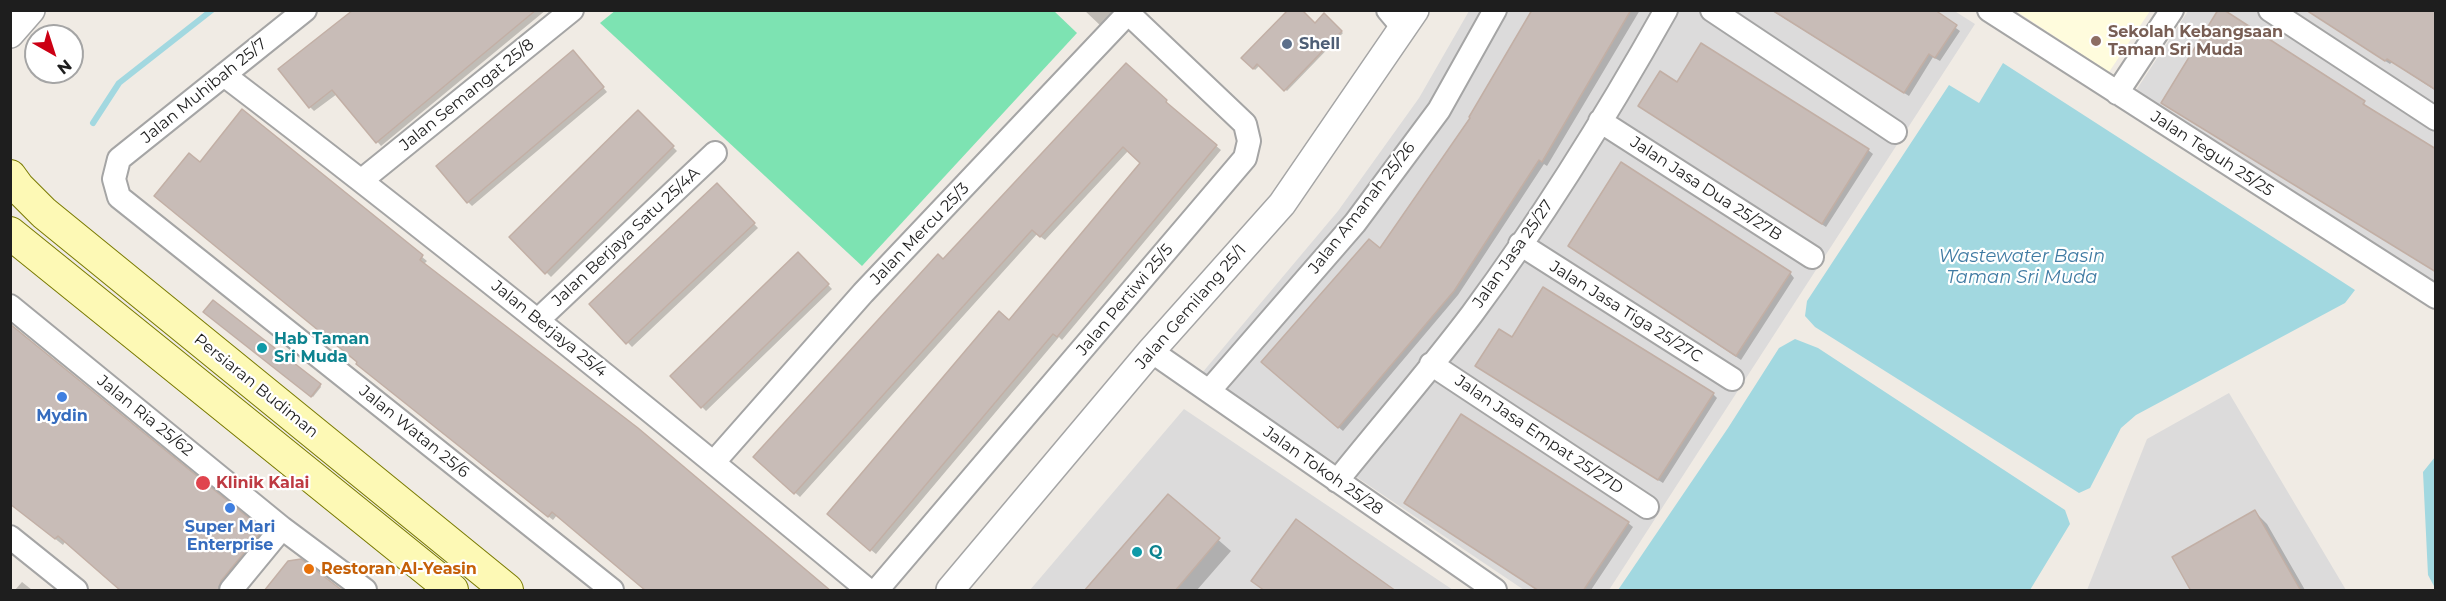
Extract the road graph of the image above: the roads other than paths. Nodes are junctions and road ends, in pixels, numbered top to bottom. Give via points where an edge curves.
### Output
1 (31, 10) edge
2 (305, 10) edge
3 (572, 10) edge
4 (1495, 10) edge
5 (1666, 10) edge
6 (1712, 10) edge
7 (1989, 10) edge
8 (2172, 10) edge
9 (2270, 10) edge
10 (1130, 12) edge
11 (1402, 17) edge
12 (10, 33) edge
13 (224, 75) junction
14 (2117, 93) junction
15 (2436, 119) edge
16 (1600, 121) junction
17 (1895, 132) dead end
18 (715, 153) dead end
19 (10, 176) edge
20 (114, 179) joint
21 (362, 180) junction
22 (10, 233) edge
23 (1520, 244) junction
24 (1812, 257) dead end
25 (2436, 297) edge
26 (10, 306) edge
27 (538, 320) junction
28 (1151, 351) junction
29 (1431, 364) junction
30 (1732, 379) dead end
31 (1209, 392) junction
32 (714, 462) junction
33 (1337, 481) junction
34 (1647, 507) dead end
35 (282, 528) junction
36 (10, 537) edge
37 (76, 591) edge
38 (231, 591) edge
39 (365, 591) edge
40 (452, 591) edge
41 (507, 591) edge
42 (612, 591) edge
43 (868, 591) edge
44 (877, 591) edge
45 (950, 591) edge
46 (1495, 591) edge

1 - 12 street
2 - 13 street, Jalan Muhibah 25/7
3 - 21 street, Jalan Semangat 25/8
4 - 31 street, Jalan Amanah 25/26 via 1438,110 1355,223
5 - 16 street, Jalan Jasa 25/27
6 - 17 street
7 - 14 street, Jalan Teguh 25/25
8 - 14 street
9 - 15 street
10 - 32 street, Jalan Mercu 25/3 via 863,293
10 - 44 street, Jalan Pertiwi 25/5 via 1245,124 1249,141 1245,158
11 - 28 street, Jalan Gemilang 25/1 via 1282,204
13 - 20 street, Jalan Muhibah 25/7 via 119,159
13 - 21 street, Jalan Berjaya 25/4
14 - 25 street, Jalan Teguh 25/25
16 - 23 street, Jalan Jasa 25/27
16 - 24 street, Jalan Jasa Dua 25/27B
18 - 27 street, Jalan Berjaya Satu 25/4A
19 - 41 main road, Persiaran Budiman via 44,213
20 - 42 street, Jalan Watan 25/6 via 119,197
21 - 27 street, Jalan Berjaya 25/4
22 - 40 main road
23 - 29 street, Jalan Jasa 25/27
23 - 30 street, Jalan Jasa Tiga 25/27C
26 - 35 street, Jalan Ria 25/62
27 - 32 street, Jalan Berjaya 25/4
28 - 31 street, Jalan Tokoh 25/28
28 - 45 street, Jalan Gemilang 25/1
29 - 33 street, Jalan Jasa 25/27
29 - 34 street, Jalan Jasa Empat 25/27D
31 - 33 street, Jalan Tokoh 25/28
32 - 43 street, Jalan Berjaya 25/4
33 - 46 street, Jalan Tokoh 25/28
35 - 38 street
35 - 39 street, Jalan Ria 25/62
36 - 37 street

